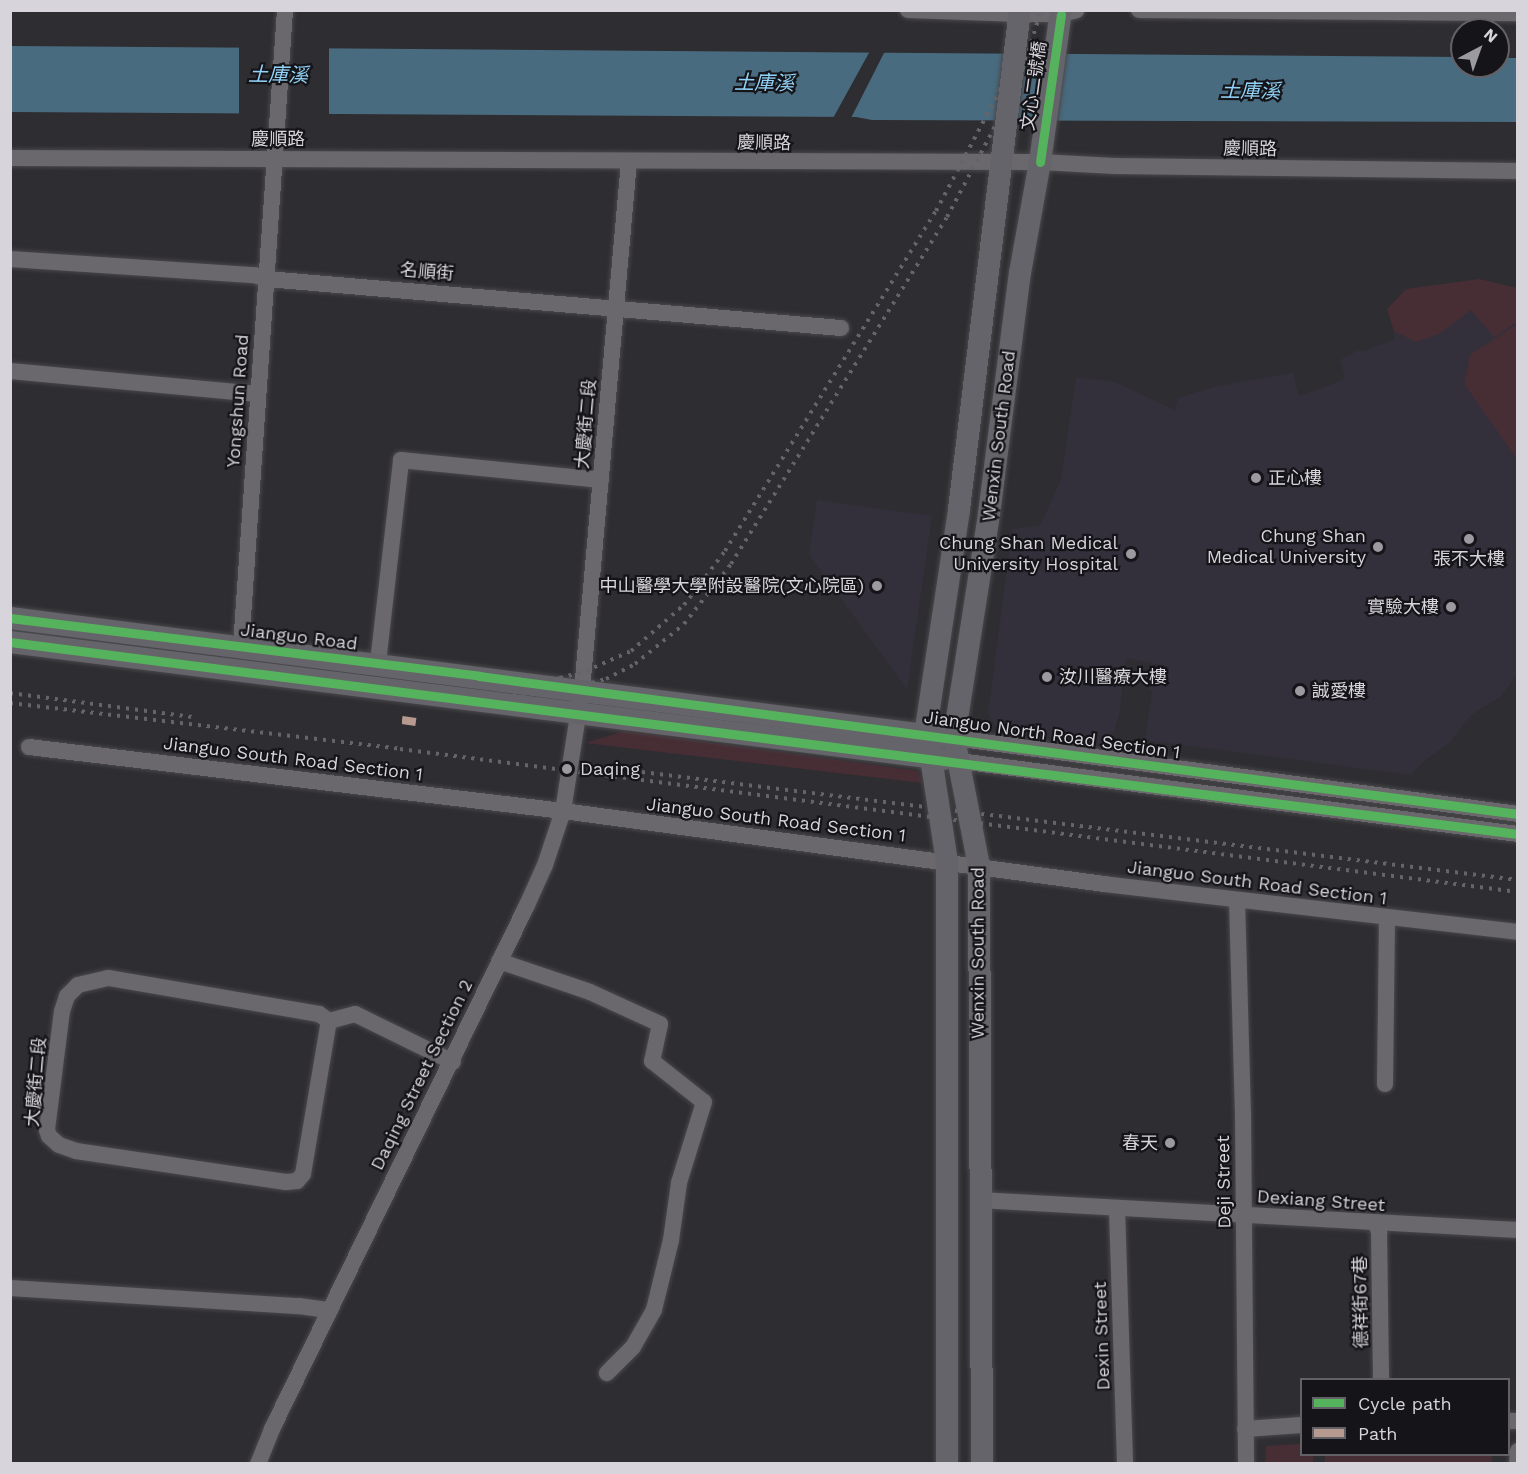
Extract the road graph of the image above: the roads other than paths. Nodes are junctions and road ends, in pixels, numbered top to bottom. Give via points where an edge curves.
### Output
1 (285, 10) edge
2 (908, 10) edge
3 (1139, 10) edge
4 (1214, 11) edge
5 (1353, 11) edge
6 (1020, 12) edge
7 (1066, 12) edge
8 (1496, 12) edge
9 (1518, 13) edge
10 (10, 158) edge
11 (275, 158) junction
12 (629, 161) junction
13 (1002, 162) junction
14 (1040, 162) junction
15 (1518, 171) edge
16 (10, 259) edge
17 (267, 279) junction
18 (615, 307) junction
19 (841, 328) dead end
20 (10, 371) edge
21 (258, 394) junction
22 (601, 480) junction
23 (10, 618) edge
24 (10, 642) edge
25 (241, 646) junction
26 (378, 663) junction
27 (582, 690) junction
28 (579, 713) junction
29 (925, 735) junction
30 (954, 738) junction
31 (28, 747) dead end
32 (931, 757) junction
33 (959, 761) junction
34 (563, 812) junction
35 (1518, 814) edge
36 (1518, 834) edge
37 (947, 862) junction
38 (979, 866) junction
39 (1237, 900) junction
40 (1387, 919) junction
41 (1518, 932) edge
42 (499, 961) junction
43 (329, 1021) junction
44 (453, 1062) junction
45 (1385, 1084) dead end
46 (979, 1200) junction
47 (1117, 1208) junction
48 (1244, 1215) junction
49 (1376, 1224) junction
50 (1518, 1230) edge
51 (10, 1288) edge
52 (328, 1310) junction
53 (607, 1373) dead end
54 (1381, 1378) edge
55 (1300, 1425) edge
56 (1245, 1429) junction
57 (1518, 1451) edge
58 (258, 1464) edge
59 (947, 1464) edge
60 (982, 1464) edge
61 (1125, 1464) edge
62 (1246, 1464) edge
63 (1517, 1464) edge

1 - 11 street, Yongshun Road
2 - 6 street
3 - 4 street
4 - 5 street
5 - 8 street
6 - 7 street
6 - 13 main road, 文心二號橋
7 - 14 main road, 文心二號橋
8 - 9 street
10 - 11 street, 慶順路
11 - 12 street, 慶順路
11 - 17 street, Yongshun Road
12 - 13 street, 慶順路
12 - 18 street, 大慶街二段
13 - 14 street, 慶順路
13 - 29 main road, Wenxin South Road via 959,509
14 - 15 street, 慶順路 via 1127,167
14 - 30 main road, Wenxin South Road via 1020,273 989,514
16 - 17 street, 名順街
17 - 18 street, 名順街
17 - 21 street, Yongshun Road
18 - 19 street, 名順街
18 - 22 street, 大慶街二段
20 - 21 street
21 - 25 street, Yongshun Road
22 - 26 street via 401,460
22 - 27 street, 大慶街二段
23 - 25 main road, Jianguo Road
24 - 28 main road
25 - 26 main road, Jianguo Road
26 - 27 main road, Jianguo Road
27 - 28 street, Daqing Street Section 2
27 - 29 main road, Jianguo North Road Section 1
28 - 32 main road, Jianguo North Road Section 1
28 - 34 street, Daqing Street Section 2
29 - 30 main road, Jianguo North Road Section 1
29 - 32 main road, Wenxin South Road
30 - 33 main road, Wenxin South Road
30 - 35 street, Jianguo North Road Section 1
31 - 34 street, Jianguo South Road Section 1
32 - 33 main road, Jianguo North Road Section 1
32 - 37 main road, Wenxin South Road
33 - 36 street, Jianguo North Road Section 1
33 - 38 main road, Wenxin South Road
34 - 37 street, Jianguo South Road Section 1
34 - 42 street, Daqing Street Section 2 via 545,865
37 - 38 street, Jianguo South Road Section 1
37 - 59 main road, Wenxin South Road
38 - 39 street, Jianguo South Road Section 1
38 - 46 main road, Wenxin South Road
39 - 40 street, Jianguo South Road Section 1
39 - 48 street, Deji Street
40 - 41 street, Jianguo South Road Section 1
40 - 45 street
42 - 44 street, Daqing Street Section 2
42 - 53 street via 590,992 660,1024 652,1061 704,1102 679,1183 671,1240 654,1310 633,1347
43 - 43 street, 大慶街二段 via 303,1174 297,1181 76,1151 59,1145 49,1136 62,1011 66,996 78,985 108,978 319,1014
43 - 44 street via 355,1014
44 - 52 street, Daqing Street Section 2
46 - 47 street, Dexiang Street
46 - 60 main road, Wenxin South Road
47 - 48 street, Dexiang Street
47 - 61 street, Dexin Street
48 - 49 street, Dexiang Street
48 - 56 street, Deji Street
49 - 50 street, Dexiang Street
49 - 54 street, 德祥街67巷
51 - 52 street
52 - 58 street, Daqing Street Section 2
55 - 56 street
56 - 62 street, Deji Street
57 - 63 street

